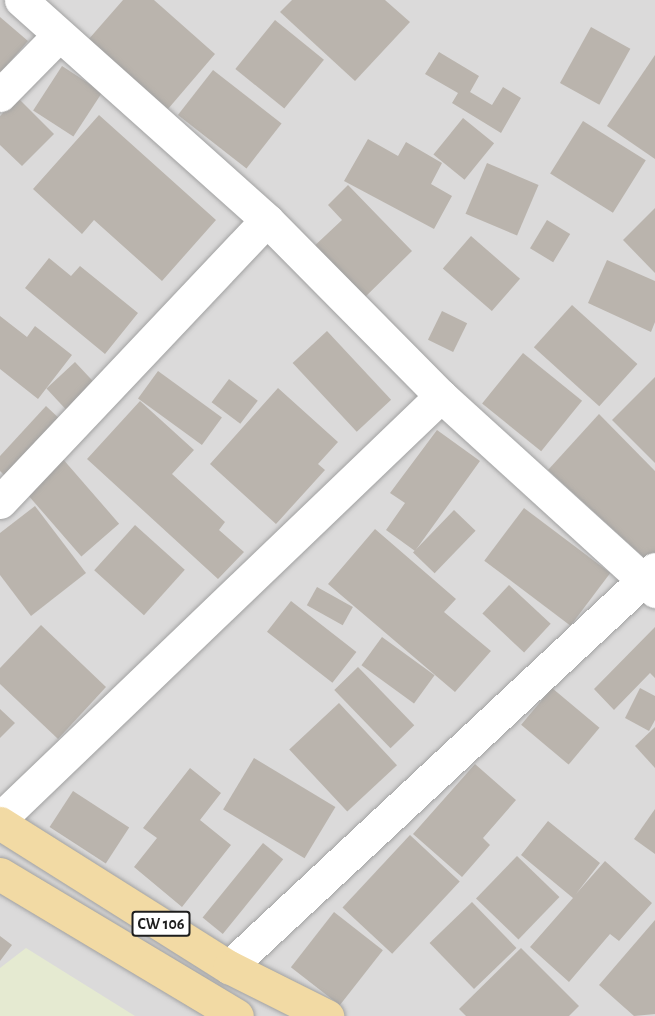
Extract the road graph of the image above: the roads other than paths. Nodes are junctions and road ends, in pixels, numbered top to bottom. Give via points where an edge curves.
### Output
1 (21, 0) edge
2 (59, 35) junction
3 (0, 95) edge
4 (267, 220) junction
5 (441, 396) junction
6 (0, 502) edge
7 (651, 580) edge
8 (0, 821) edge
9 (0, 874) edge
10 (229, 967) junction
11 (220, 1012) edge
12 (327, 1016) edge

1 - 2 street
2 - 3 street
2 - 4 street
4 - 5 street
4 - 6 street
5 - 7 street
5 - 8 street
7 - 10 street
8 - 10 main road, CW 106
9 - 11 main road, CW 106
10 - 12 main road, CW 106

